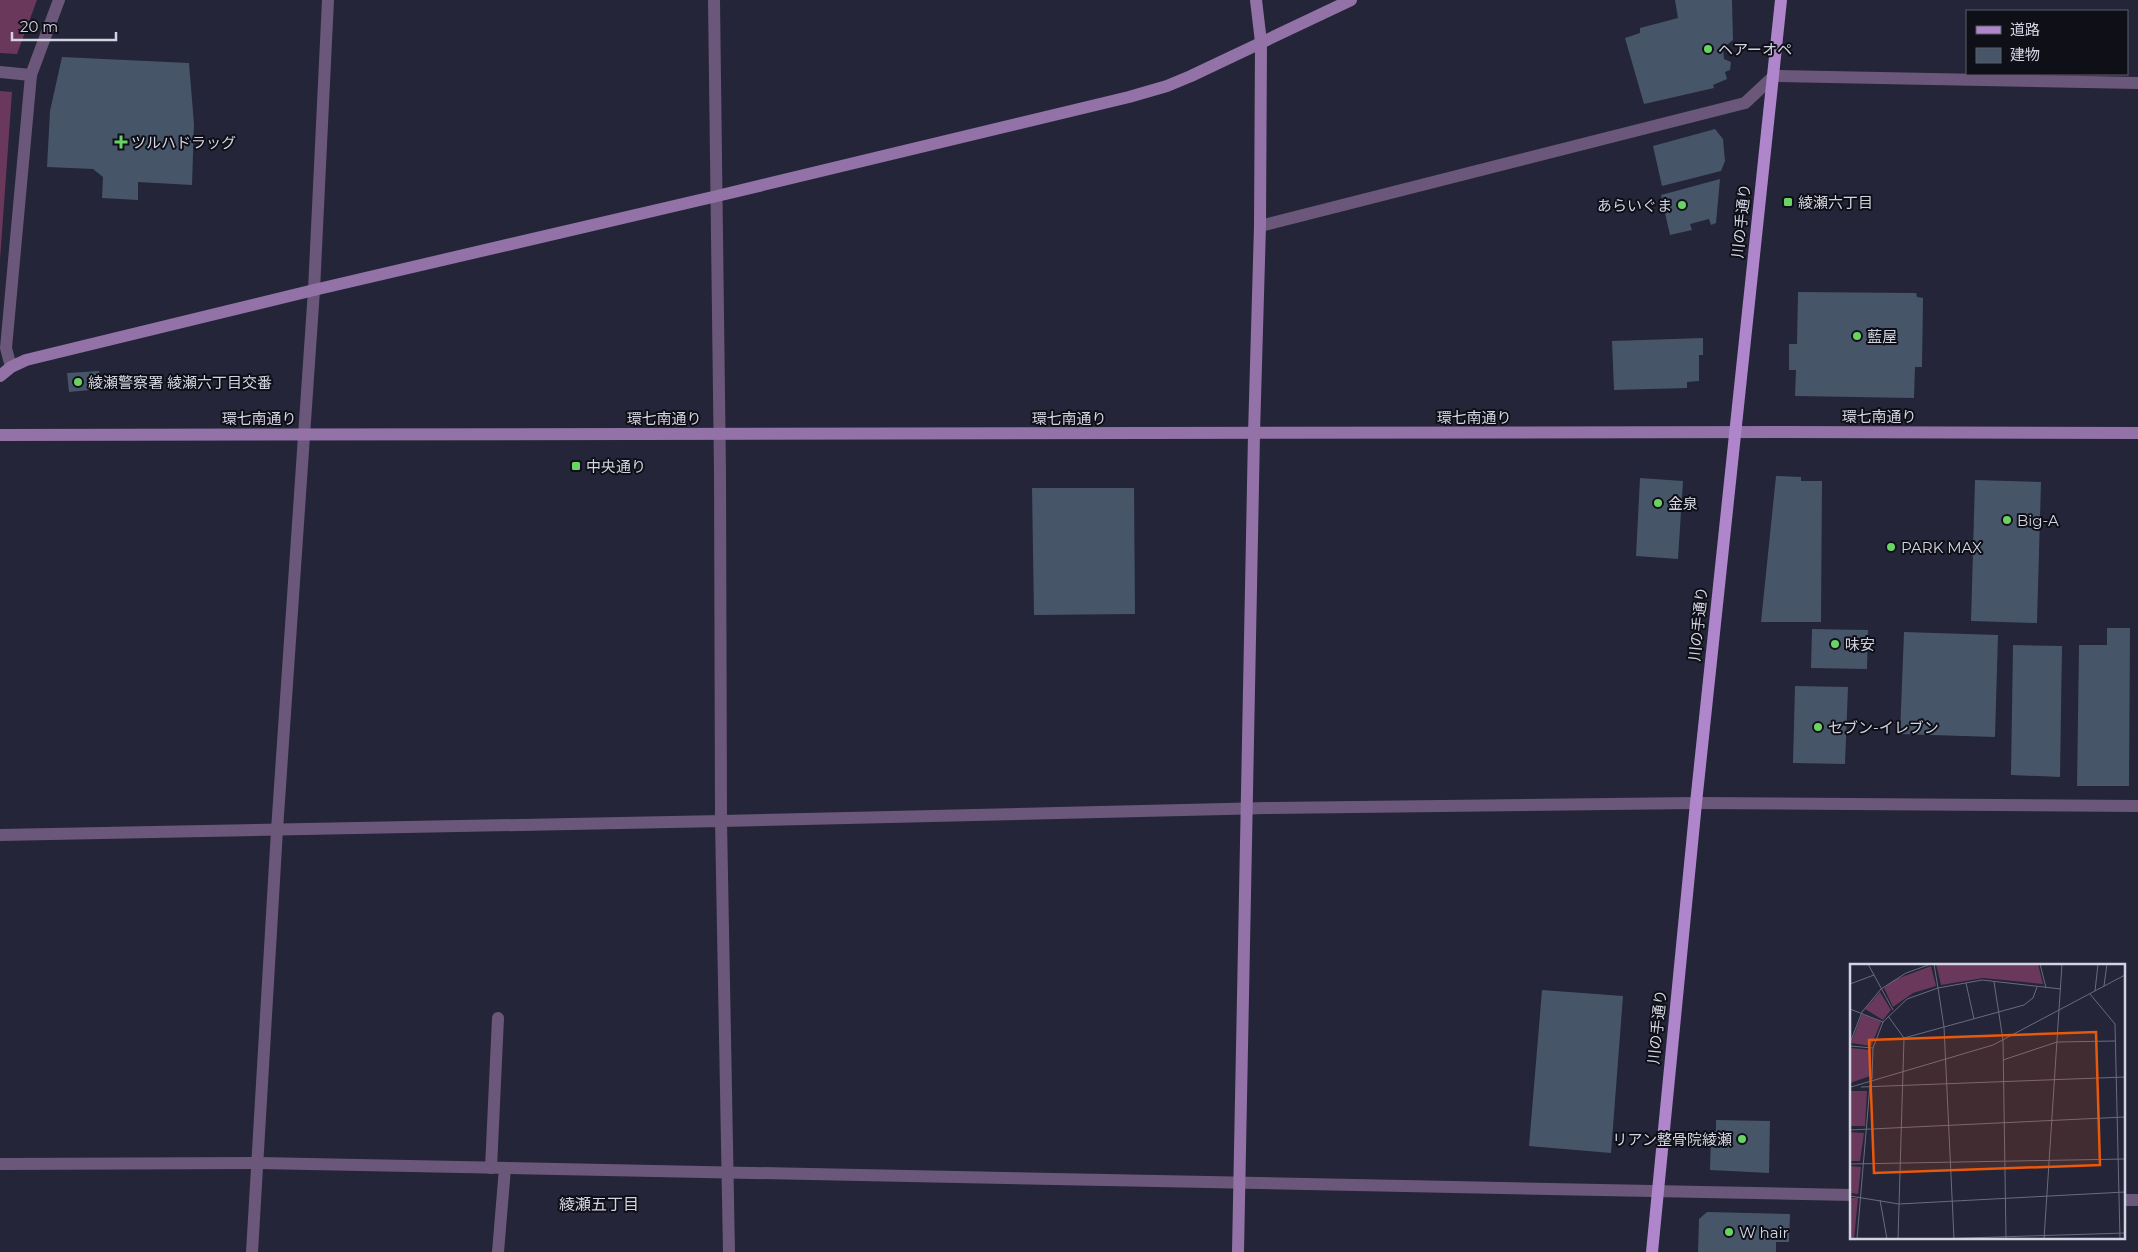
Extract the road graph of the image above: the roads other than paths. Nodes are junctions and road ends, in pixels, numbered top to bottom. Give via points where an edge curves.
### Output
1 (59, 0) edge
2 (328, 0) edge
3 (714, 0) edge
4 (1256, 0) edge
5 (1351, 0) edge
6 (1782, 0) edge
7 (1261, 42) junction
8 (0, 72) edge
9 (31, 76) junction
10 (1774, 76) junction
11 (2138, 83) edge
12 (717, 196) junction
13 (1260, 226) junction
14 (314, 290) junction
15 (5, 373) edge
16 (0, 388) edge
17 (1734, 432) junction
18 (2138, 433) edge
19 (303, 434) junction
20 (720, 434) junction
21 (1254, 434) junction
22 (0, 435) edge
23 (1696, 803) junction
24 (2138, 806) edge
25 (1247, 809) junction
26 (721, 821) junction
27 (277, 830) junction
28 (0, 835) edge
29 (498, 1018) dead end
30 (259, 1163) junction
31 (0, 1164) edge
32 (491, 1168) junction
33 (505, 1168) junction
34 (728, 1174) junction
35 (1240, 1183) junction
36 (1658, 1191) junction
37 (1850, 1195) edge
38 (252, 1252) edge
39 (498, 1252) edge
40 (729, 1252) edge
41 (1238, 1252) edge
42 (1652, 1252) edge

1 - 9 street
2 - 14 street
3 - 12 street
4 - 7 street
5 - 7 street
6 - 10 main road, 川の手通り
7 - 12 street via 1158,89
7 - 13 street
8 - 9 street
9 - 15 street
10 - 11 street
10 - 13 street via 1744,102
10 - 17 main road, 川の手通り
12 - 14 street
12 - 20 street
13 - 21 street
14 - 15 street via 26,360
14 - 19 street
15 - 16 street
17 - 18 street, 環七南通り
17 - 21 street, 環七南通り
17 - 23 main road, 川の手通り
19 - 20 street, 環七南通り
19 - 22 street, 環七南通り
19 - 27 street
20 - 21 street, 環七南通り
20 - 26 street
21 - 25 street
23 - 24 street
23 - 25 street
23 - 36 main road, 川の手通り
25 - 26 street
25 - 35 street
26 - 27 street
26 - 34 street
27 - 28 street
27 - 30 street
29 - 32 street
30 - 31 street
30 - 32 street
30 - 38 street
32 - 33 street
33 - 34 street
33 - 39 street
34 - 35 street
34 - 40 street
35 - 36 street
35 - 41 street
36 - 37 street
36 - 42 main road, 川の手通り

